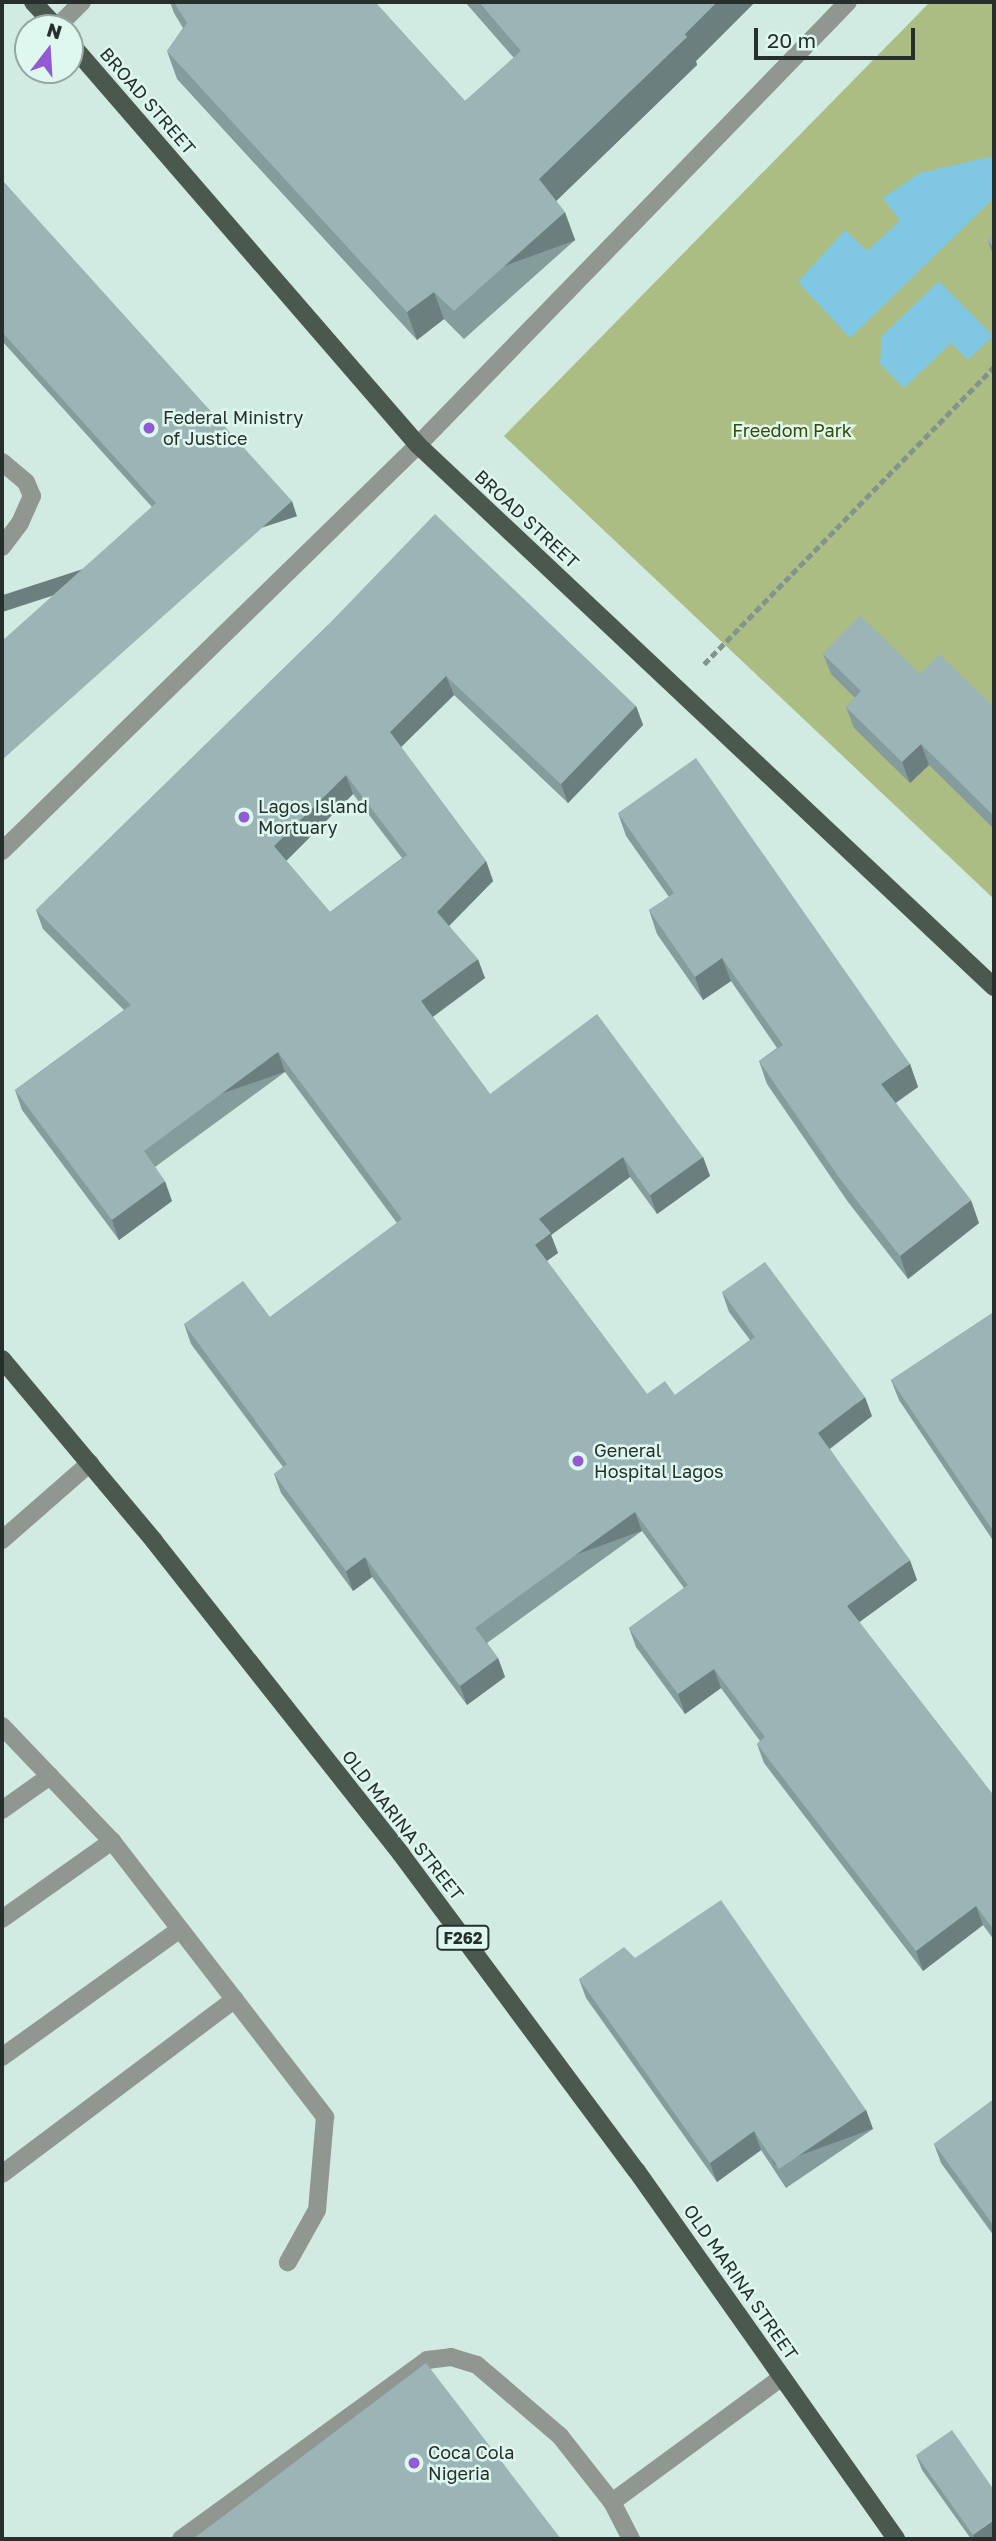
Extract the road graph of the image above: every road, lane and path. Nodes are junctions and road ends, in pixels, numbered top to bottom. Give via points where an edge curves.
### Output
1 (848, 2) edge
2 (84, 59) edge
3 (994, 367) edge
4 (418, 445) junction
5 (2, 462) edge
6 (2, 547) edge
7 (678, 690) junction
8 (2, 850) edge
9 (994, 987) edge
10 (2, 1359) edge
11 (90, 1464) junction
12 (2, 1540) edge
13 (2, 1726) edge
14 (50, 1776) junction
15 (2, 1810) edge
16 (112, 1842) junction
17 (2, 1919) edge
18 (180, 1929) junction
19 (235, 1999) junction
20 (2, 2057) edge
21 (2, 2174) edge
22 (288, 2262) dead end
23 (782, 2377) junction
24 (612, 2502) junction
25 (181, 2539) edge
26 (631, 2539) edge
27 (896, 2539) edge

1 - 4 street
2 - 4 main road, BROAD STREET
3 - 7 path
4 - 7 main road, BROAD STREET
4 - 8 street
5 - 6 street via 26,482 32,496
7 - 9 main road, BROAD STREET
10 - 11 main road, OLD MARINA STREET / F262
11 - 12 street
11 - 23 main road, OLD MARINA STREET / F262 via 409,1865 636,2170
13 - 14 street
14 - 15 street
14 - 16 street
16 - 17 street
16 - 18 street
18 - 19 street
18 - 20 street
19 - 21 street
19 - 22 street via 325,2117 317,2210
23 - 24 street
23 - 27 main road, OLD MARINA STREET / F262
24 - 25 street via 560,2436 477,2365 451,2357 427,2360
24 - 26 street

